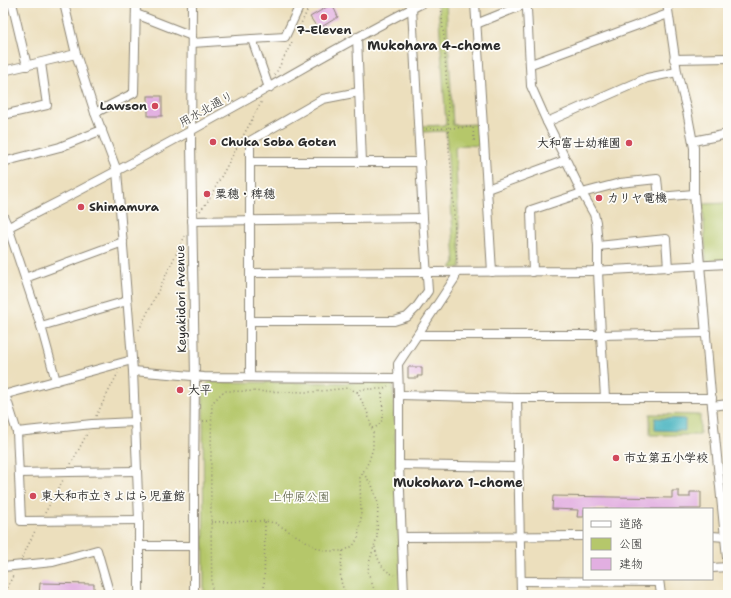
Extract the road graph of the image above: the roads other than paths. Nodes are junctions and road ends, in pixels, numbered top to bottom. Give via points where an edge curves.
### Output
1 (12, 3) edge
2 (64, 3) edge
3 (136, 3) edge
4 (192, 3) edge
5 (301, 3) edge
6 (475, 3) edge
7 (527, 3) edge
8 (667, 3) edge
9 (416, 5) edge
10 (136, 14) junction
11 (668, 14) junction
12 (476, 24) junction
13 (357, 37) junction
14 (192, 40) junction
15 (252, 40) junction
16 (76, 54) junction
17 (728, 58) edge
18 (674, 59) junction
19 (41, 63) junction
20 (530, 64) junction
21 (27, 66) junction
22 (3, 71) edge
23 (677, 72) junction
24 (269, 88) junction
25 (359, 92) junction
26 (95, 113) junction
27 (3, 115) edge
28 (547, 122) junction
29 (102, 130) junction
30 (192, 131) junction
31 (728, 134) edge
32 (694, 145) junction
33 (566, 160) junction
34 (3, 162) edge
35 (250, 162) junction
36 (362, 162) junction
37 (420, 162) junction
38 (118, 171) junction
39 (487, 190) junction
40 (582, 193) junction
41 (694, 194) junction
42 (3, 216) edge
43 (423, 218) junction
44 (250, 220) junction
45 (192, 221) junction
46 (6, 228) edge
47 (123, 242) junction
48 (598, 246) junction
49 (728, 264) edge
50 (700, 266) junction
51 (668, 268) junction
52 (598, 271) junction
53 (426, 272) junction
54 (456, 272) junction
55 (492, 272) junction
56 (533, 272) junction
57 (250, 273) junction
58 (25, 278) junction
59 (127, 301) junction
60 (250, 321) junction
61 (40, 326) junction
62 (706, 333) junction
63 (418, 335) junction
64 (601, 335) junction
65 (132, 360) junction
66 (133, 371) junction
67 (195, 377) junction
68 (250, 377) junction
69 (398, 378) junction
70 (56, 381) junction
71 (4, 395) edge
72 (399, 395) junction
73 (605, 397) junction
74 (517, 398) junction
75 (712, 402) junction
76 (728, 404) edge
77 (135, 422) junction
78 (17, 432) junction
79 (399, 465) junction
80 (519, 467) junction
81 (137, 471) junction
82 (19, 473) junction
83 (139, 520) junction
84 (726, 522) edge
85 (520, 536) junction
86 (583, 536) edge
87 (713, 536) edge
88 (402, 537) junction
89 (725, 537) junction
90 (139, 546) junction
91 (194, 546) junction
92 (3, 567) edge
93 (713, 568) edge
94 (728, 568) edge
95 (659, 580) edge
96 (521, 581) junction
97 (110, 595) edge
98 (139, 595) edge
99 (194, 595) edge
100 (404, 595) edge
101 (521, 595) edge
102 (661, 595) edge

1 - 21 street
2 - 16 street
3 - 10 street
4 - 14 street, Keyakidori Avenue
5 - 15 street via 284,37
6 - 12 street
7 - 12 street
7 - 20 street
8 - 11 street
9 - 13 street, 用水北通り
9 - 37 street
10 - 14 street
10 - 26 street via 134,94
11 - 18 street
11 - 20 street
12 - 39 street
13 - 24 street, 用水北通り
13 - 25 street
14 - 15 street
14 - 30 street, Keyakidori Avenue
15 - 24 street
16 - 19 street
16 - 26 street
17 - 18 street
18 - 23 street
19 - 21 street
19 - 27 street via 47,105
20 - 28 street via 531,86
21 - 22 street
23 - 28 street via 647,78
23 - 32 street
24 - 30 street, 用水北通り
25 - 35 street via 323,99 250,141
25 - 36 street
26 - 29 street
28 - 33 street
29 - 34 street via 60,147
29 - 38 street
30 - 38 street, 用水北通り
30 - 45 street, Keyakidori Avenue
31 - 32 street
32 - 41 street
33 - 39 street
33 - 40 street
35 - 36 street
35 - 44 street
36 - 37 street
37 - 43 street
38 - 46 street, 用水北通り
38 - 47 street
39 - 55 street
40 - 41 street via 620,183 657,179 659,197
40 - 48 street via 594,214
40 - 56 street via 531,210
41 - 50 street
42 - 46 street
43 - 44 street
43 - 53 street
44 - 45 street
44 - 57 street
45 - 67 street, Keyakidori Avenue
46 - 58 street
47 - 58 street
47 - 59 street
48 - 51 street via 666,239
48 - 52 street
49 - 50 street
50 - 51 street
50 - 62 street
51 - 52 street
52 - 56 street
52 - 64 street
53 - 54 street
53 - 57 street
53 - 60 street via 428,291 407,317 394,321
54 - 55 street
54 - 63 street via 455,278
55 - 56 street
57 - 60 street
58 - 61 street
59 - 61 street
59 - 65 street
60 - 68 street
61 - 70 street
62 - 64 street
62 - 75 street
63 - 64 street
63 - 69 street via 398,364
64 - 73 street
65 - 66 street
65 - 70 street
66 - 67 street
66 - 77 street
67 - 68 street
67 - 91 street, Keyakidori Avenue
68 - 69 street
69 - 72 street
70 - 71 street
71 - 78 street
72 - 74 street
72 - 79 street
73 - 74 street
73 - 75 street
74 - 80 street
75 - 76 street
75 - 84 street
77 - 78 street
77 - 81 street
78 - 82 street
79 - 80 street
79 - 88 street
80 - 85 street
81 - 82 street
81 - 83 street
82 - 83 street via 21,521
83 - 90 street
84 - 89 street
85 - 86 street
85 - 88 street
85 - 96 street
87 - 89 street
88 - 100 street
89 - 94 street
90 - 91 street
90 - 98 street
91 - 99 street, Keyakidori Avenue
92 - 97 street via 53,562 97,550
93 - 94 street
95 - 96 street
95 - 102 street
96 - 101 street

